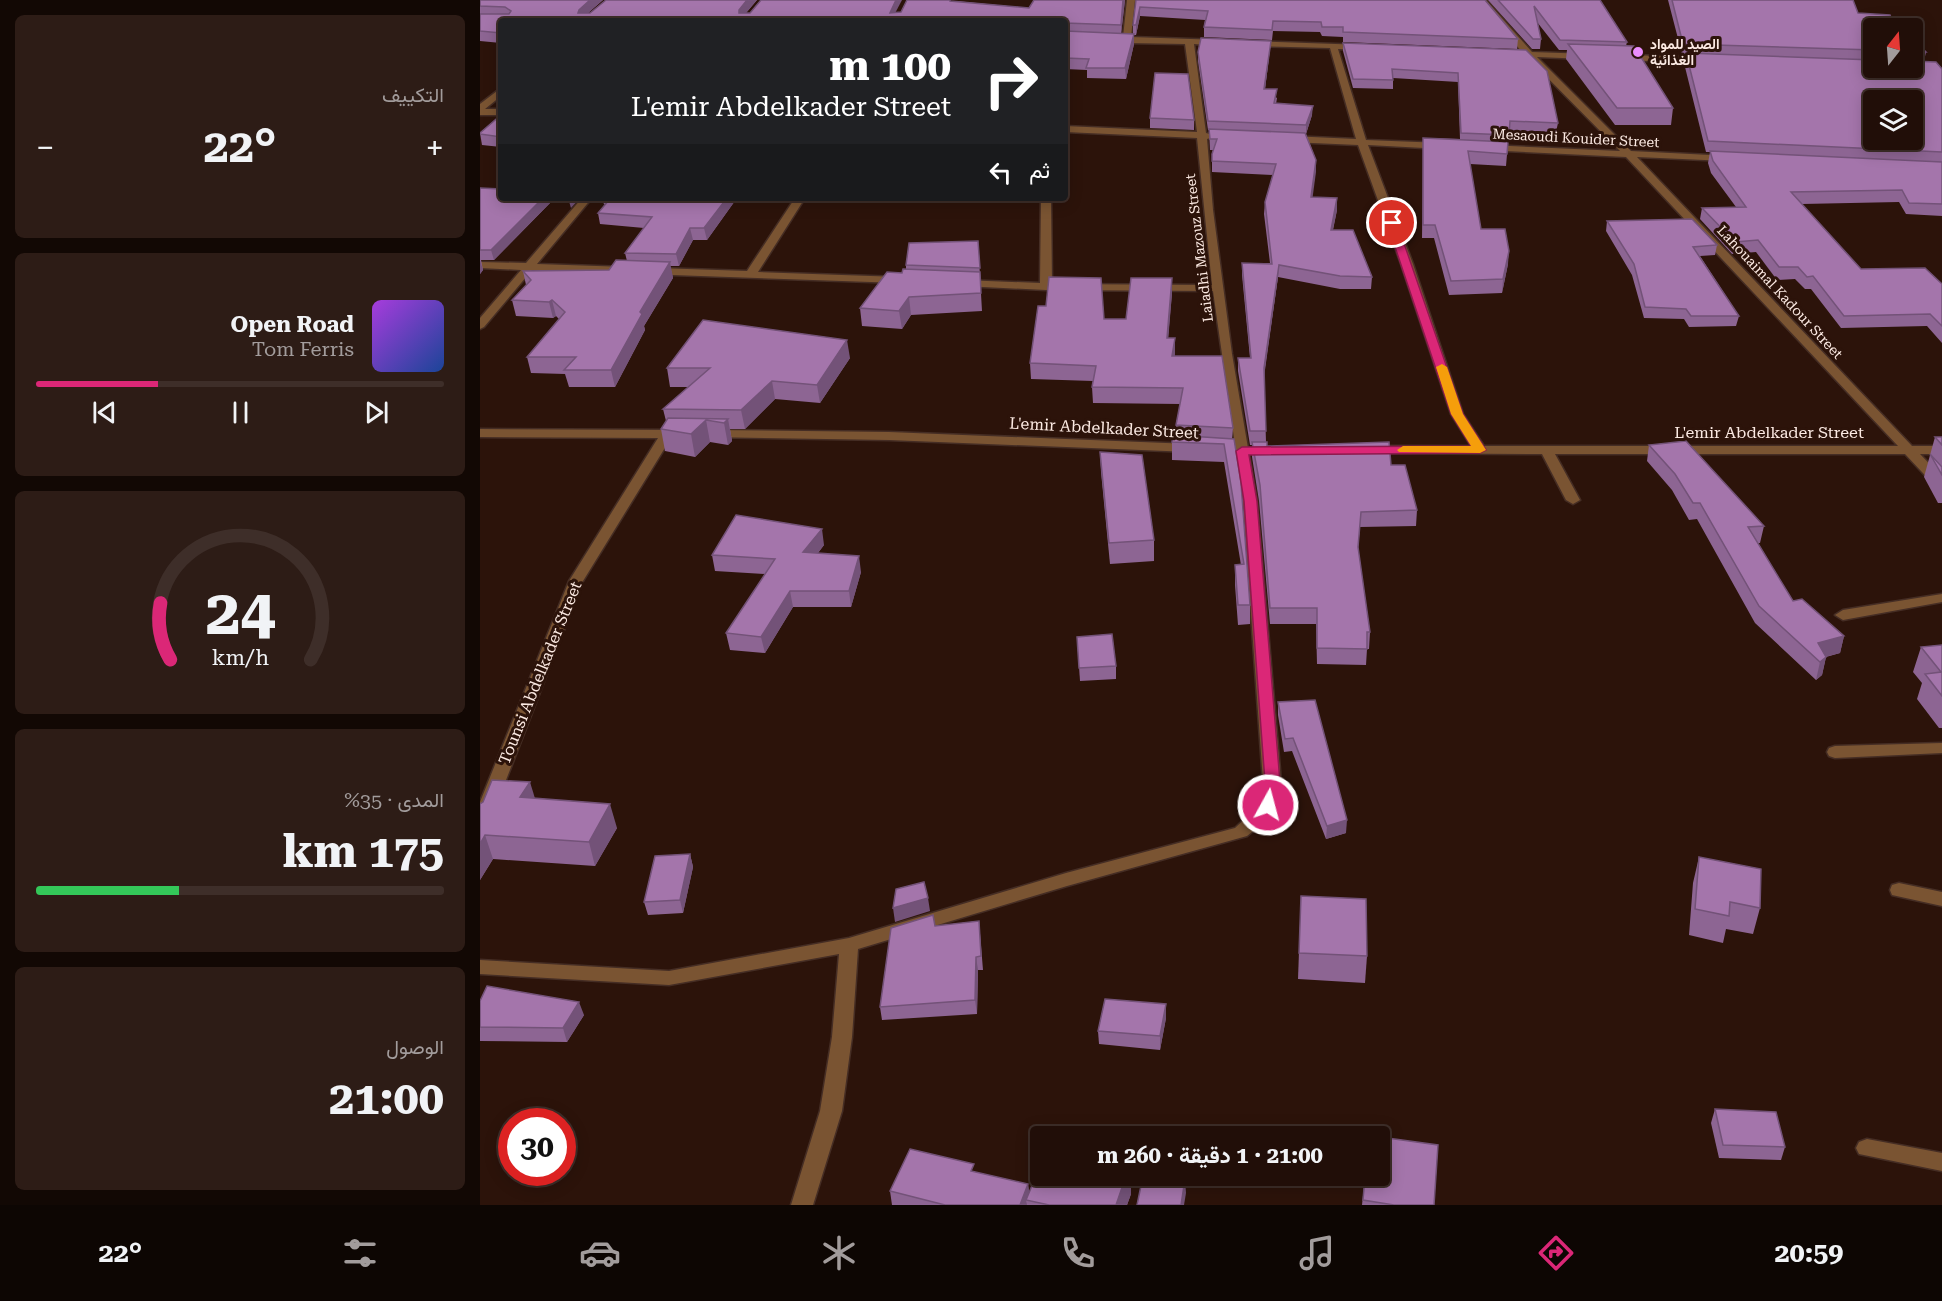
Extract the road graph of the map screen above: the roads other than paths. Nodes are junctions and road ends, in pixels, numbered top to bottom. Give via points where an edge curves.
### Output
1 (1131, 0) edge
2 (1482, 0) edge
3 (1107, 39) edge
4 (1127, 40) junction
5 (1189, 42) junction
6 (1233, 43) edge
7 (1244, 43) edge
8 (1333, 45) junction
9 (1367, 47) edge
10 (1506, 53) edge
11 (1529, 54) junction
12 (1599, 57) edge
13 (1611, 57) edge
14 (1718, 61) edge
15 (498, 94) edge
16 (480, 110) edge
17 (498, 112) edge
18 (1068, 129) edge
19 (1202, 135) junction
20 (1223, 136) edge
21 (1276, 138) edge
22 (1362, 142) junction
23 (1455, 146) edge
24 (1478, 147) edge
25 (1629, 154) junction
26 (1733, 159) edge
27 (584, 201) edge
28 (798, 201) edge
29 (1046, 201) edge
30 (480, 265) edge
31 (529, 266) junction
32 (751, 274) junction
33 (907, 280) edge
34 (953, 282) edge
35 (1046, 287) junction
36 (1219, 288) junction
37 (480, 325) edge
38 (480, 433) edge
39 (668, 434) junction
40 (1206, 449) edge
41 (1907, 449) junction
42 (1356, 450) edge
43 (1480, 450) junction
44 (1546, 450) junction
45 (1942, 450) edge
46 (1942, 485) edge
47 (1573, 500) dead end
48 (1942, 598) edge
49 (1843, 615) dead end
50 (1942, 748) edge
51 (1835, 752) dead end
52 (480, 824) edge
53 (1899, 890) dead end
54 (1942, 899) edge
55 (849, 945) junction
56 (480, 967) edge
57 (1867, 1148) dead end
58 (1942, 1162) edge
59 (802, 1205) edge

1 - 4 street
2 - 11 street, Lahouaimal Kadour Street
3 - 4 street
4 - 5 street
5 - 6 street
5 - 19 street, Laiadhi Mazouz Street
7 - 8 street
8 - 9 street
8 - 22 street
10 - 11 street
11 - 12 street
11 - 25 street, Lahouaimal Kadour Street
13 - 14 street
15 - 16 street
16 - 17 street
18 - 19 street
19 - 20 street
19 - 36 street, Laiadhi Mazouz Street
21 - 22 street
22 - 23 street
22 - 43 street via 1457,414
24 - 25 street, Mesaoudi Kouider Street
25 - 26 street, Mesaoudi Kouider Street
25 - 41 street, Lahouaimal Kadour Street
27 - 31 street
28 - 32 street
29 - 35 street
30 - 31 street
31 - 32 street
31 - 37 street
32 - 33 street
34 - 35 street
35 - 36 street
36 - 55 street, Laiadhi Mazouz Street via 1251,501 1272,782 1268,805 1259,819 1241,832
38 - 39 street, L'emir Abdelkader Street
39 - 40 street, L'emir Abdelkader Street via 901,436
39 - 52 street, Tounsi Abdelkader Street via 576,580
41 - 44 street, L'emir Abdelkader Street
41 - 45 street, L'emir Abdelkader Street
41 - 46 street, Lahouaimal Kadour Street
42 - 43 street, L'emir Abdelkader Street
43 - 44 street, L'emir Abdelkader Street
44 - 47 street
48 - 49 street
50 - 51 street
53 - 54 street
55 - 56 street via 669,978
55 - 59 street via 831,1111
57 - 58 street

